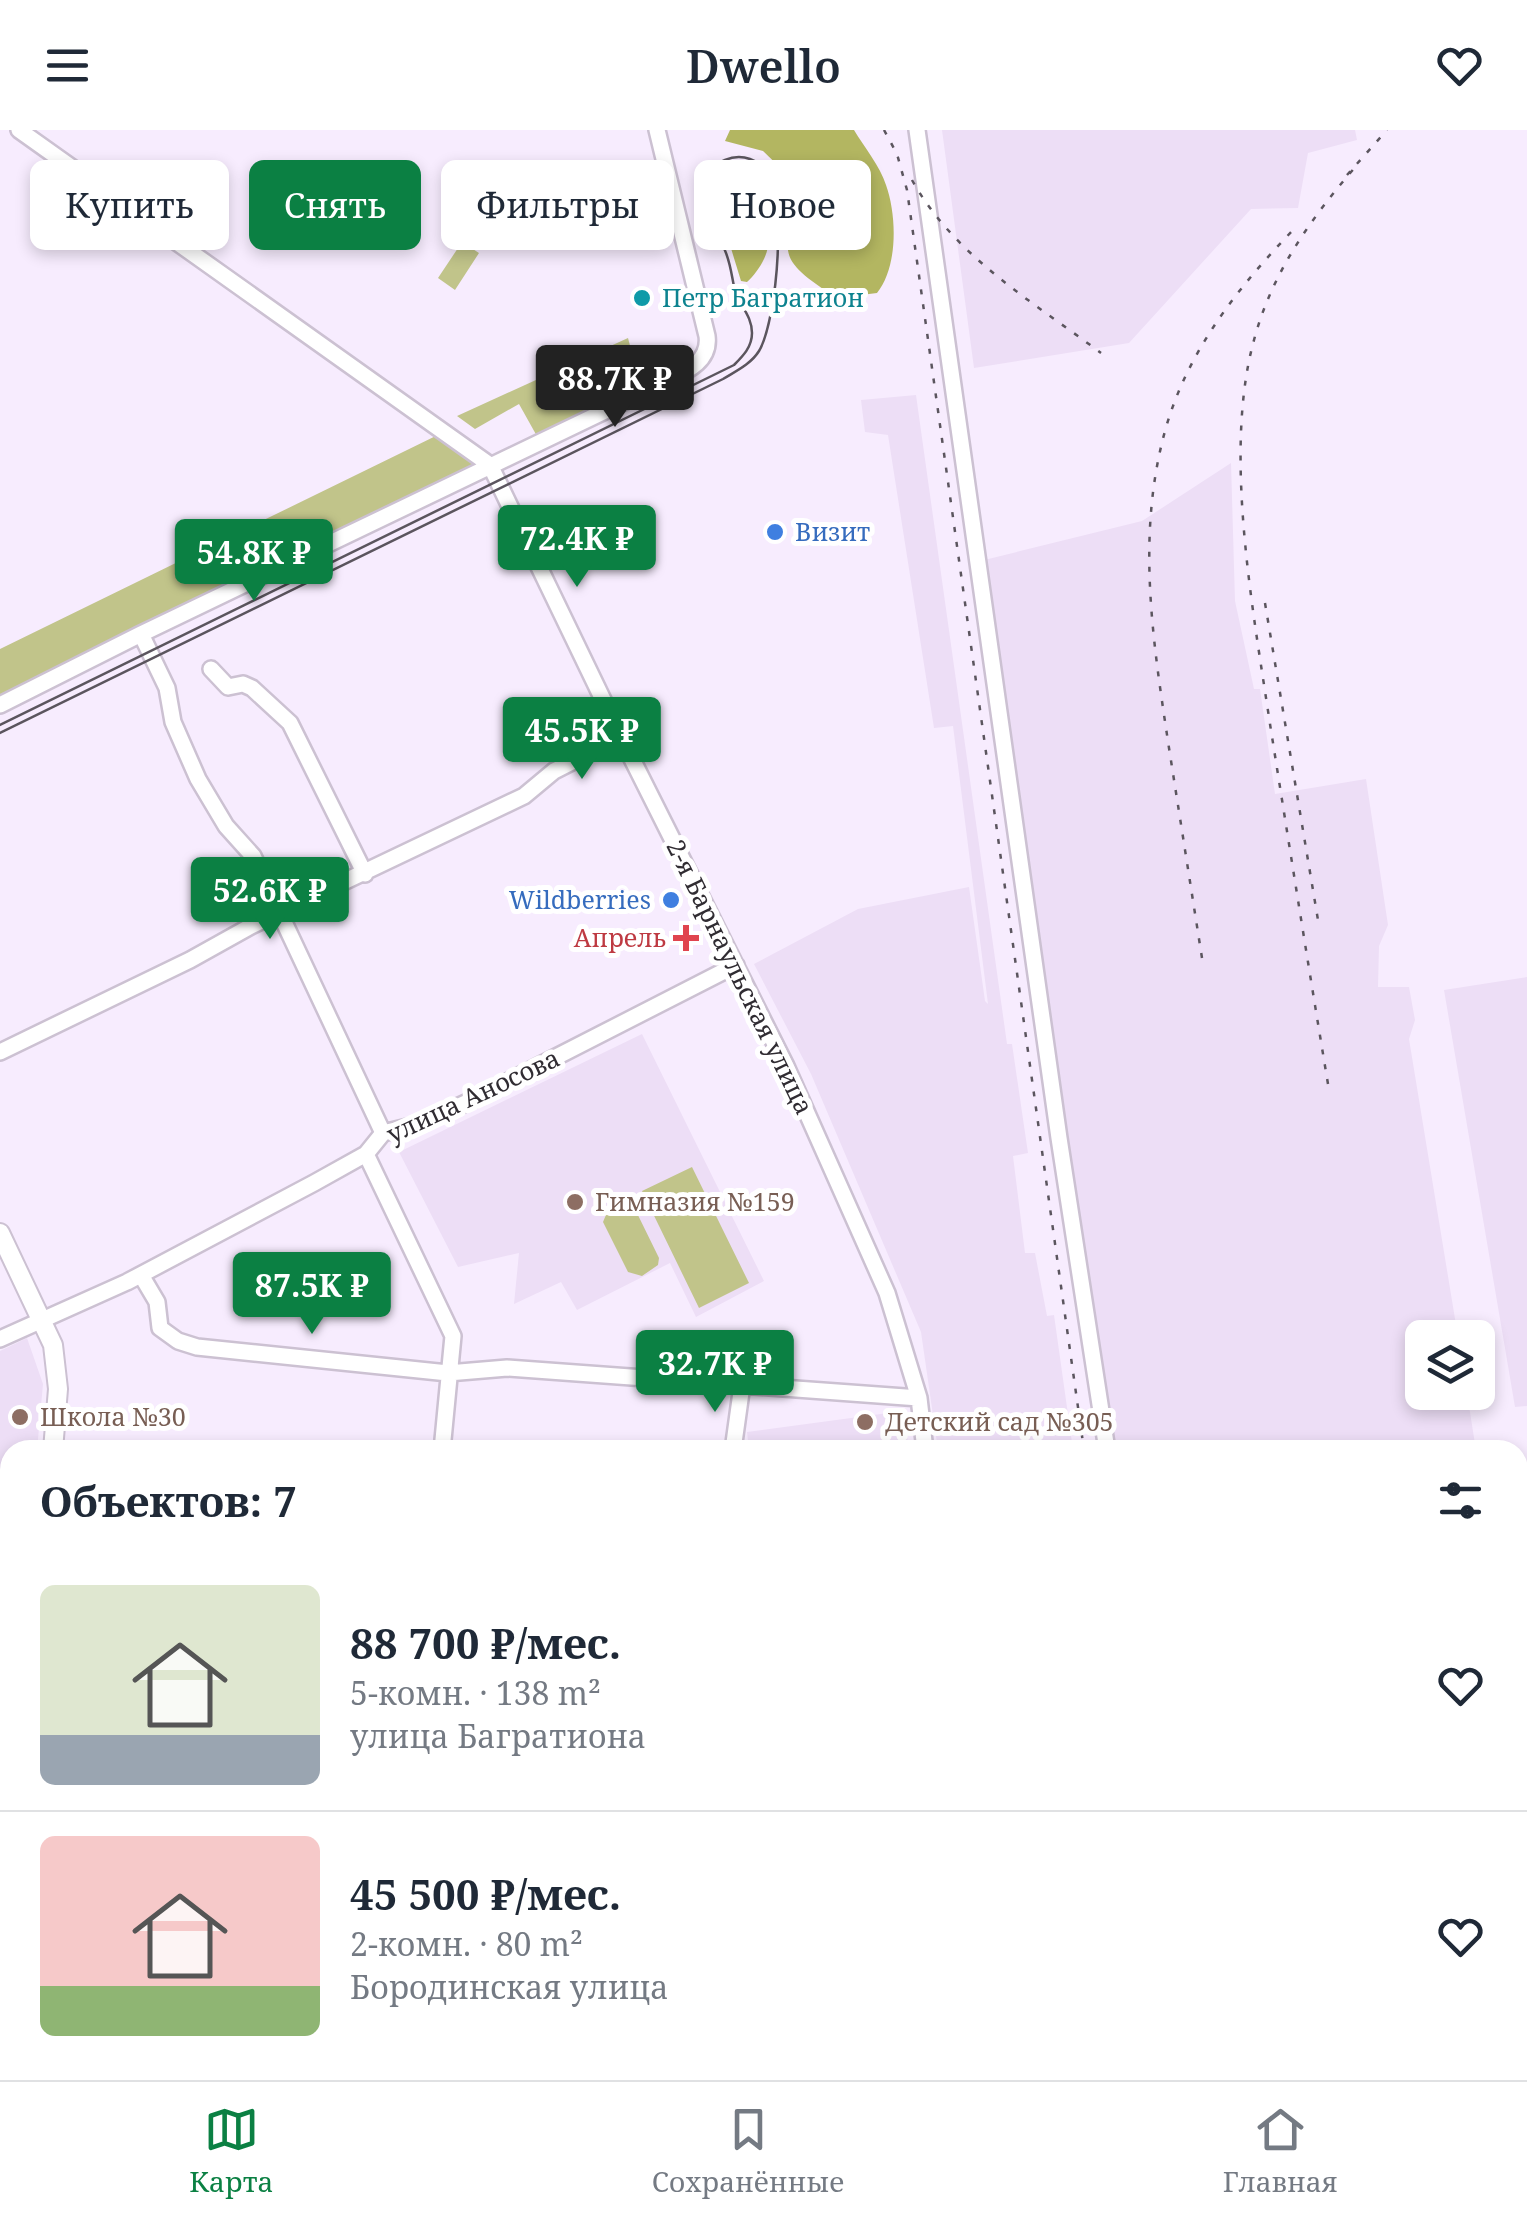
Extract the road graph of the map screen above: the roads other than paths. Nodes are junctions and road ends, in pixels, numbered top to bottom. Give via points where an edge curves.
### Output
1 (19, 130) edge
2 (657, 130) edge
3 (917, 130) edge
4 (490, 464) junction
5 (141, 634) junction
6 (211, 669) dead end
7 (0, 706) edge
8 (621, 736) junction
9 (364, 874) junction
10 (280, 914) junction
11 (736, 966) junction
12 (0, 1052) edge
13 (383, 1133) junction
14 (366, 1154) junction
15 (0, 1233) edge
16 (141, 1275) junction
17 (42, 1320) junction
18 (0, 1339) edge
19 (448, 1372) junction
20 (742, 1385) junction
21 (919, 1398) junction
22 (53, 1440) edge
23 (443, 1440) edge
24 (734, 1440) edge
25 (924, 1440) edge
26 (1105, 1440) edge

1 - 4 street
2 - 4 street via 707,353 657,386
3 - 26 street
4 - 5 street
4 - 8 street, 2-я Барнаульская улица
5 - 7 street
5 - 10 street via 198,779 253,856
6 - 9 street via 228,686 252,688 290,723
8 - 9 street via 524,796
8 - 11 street, 2-я Барнаульская улица
9 - 10 street
10 - 12 street
10 - 13 street
11 - 13 street, улица Аносова via 472,1100
11 - 21 street, 2-я Барнаульская улица via 887,1293
13 - 14 street, улица Аносова
14 - 16 street, улица Аносова
14 - 19 street via 452,1336
15 - 17 main road
16 - 17 street, улица Аносова
16 - 19 street via 157,1302 160,1328 187,1344
17 - 18 street, улица Аносова
17 - 22 main road via 57,1365
19 - 20 street via 507,1368
19 - 23 street
20 - 21 street
20 - 24 street
21 - 25 street, 2-я Барнаульская улица

